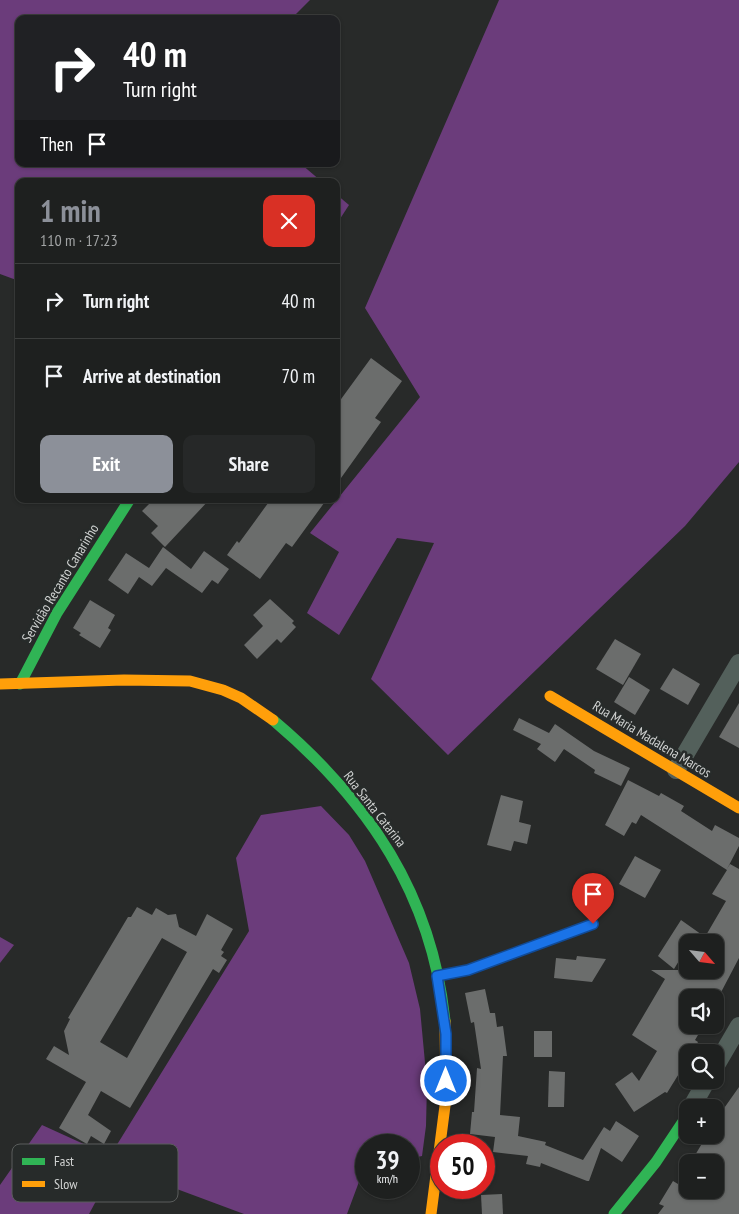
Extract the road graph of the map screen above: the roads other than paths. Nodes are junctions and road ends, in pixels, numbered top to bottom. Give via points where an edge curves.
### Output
1 (127, 503) edge
2 (739, 664) edge
3 (0, 684) edge
4 (20, 684) junction
5 (550, 696) dead end
6 (676, 770) junction
7 (739, 808) edge
8 (593, 924) dead end
9 (437, 976) junction
10 (739, 1026) edge
11 (724, 1052) edge
12 (679, 1128) edge
13 (431, 1214) edge
14 (614, 1214) edge

1 - 4 main road, Servidão Recanto Canarinho via 57,614
2 - 6 street
3 - 4 main road, Rua Santa Catarina
4 - 9 main road, Rua Santa Catarina via 168,680 204,683 233,694 266,714 313,757 352,800 389,850 418,906 431,943
5 - 6 main road, Rua Maria Madalena Marcos
6 - 7 main road, Rua Maria Madalena Marcos
8 - 9 lane via 468,970
9 - 13 main road, Rua Santa Catarina via 446,1034 447,1066
10 - 11 street
12 - 14 main road

